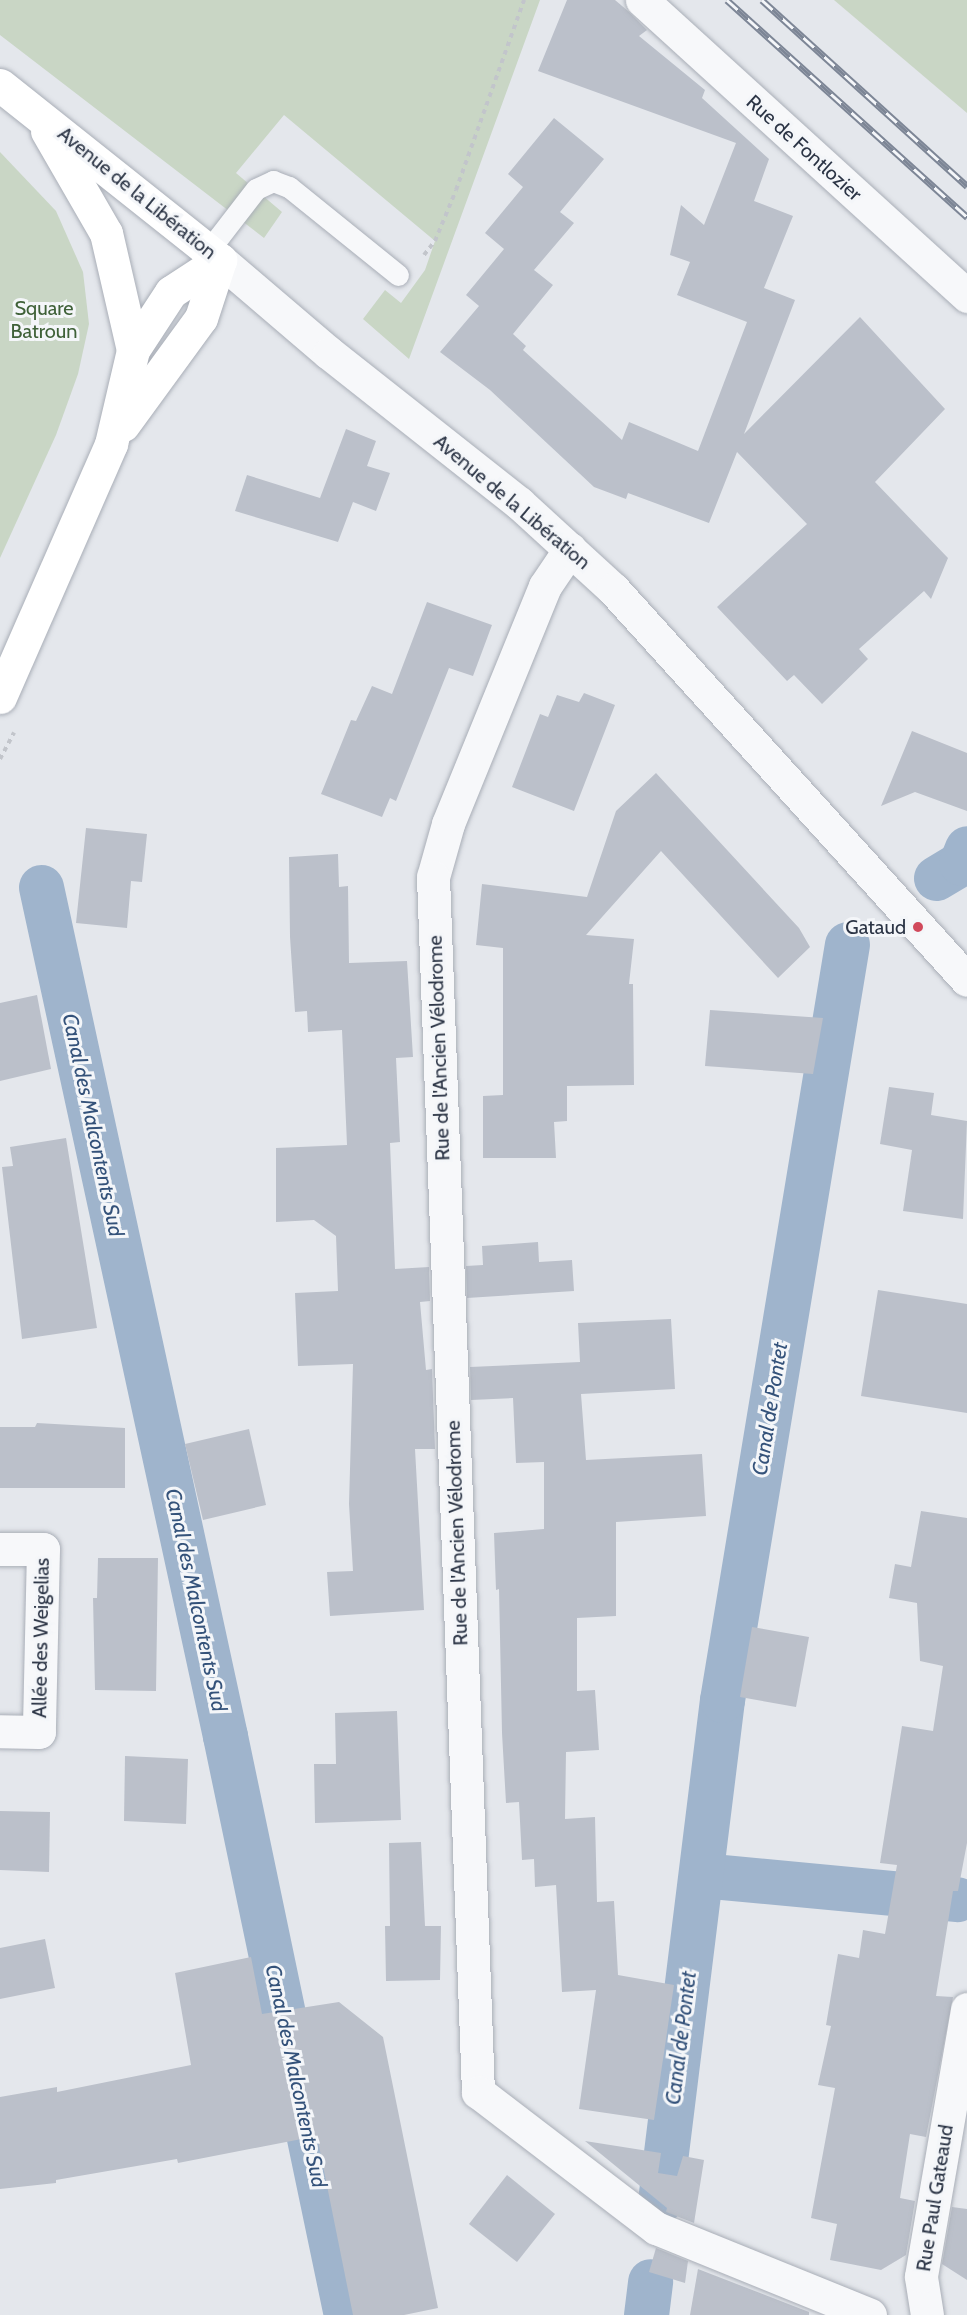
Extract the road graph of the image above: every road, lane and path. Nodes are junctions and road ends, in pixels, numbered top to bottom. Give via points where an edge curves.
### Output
1 (525, 0) edge
2 (642, 0) edge
3 (0, 85) edge
4 (34, 109) junction
5 (214, 255) junction
6 (398, 275) joint
7 (967, 296) edge
8 (133, 350) junction
9 (111, 444) junction
10 (570, 549) junction
11 (9, 658) edge
12 (0, 697) edge
13 (967, 980) edge
14 (0, 1549) edge
15 (0, 1731) edge
16 (967, 2009) edge
17 (870, 2315) edge
18 (927, 2315) edge

1 - 6 path via 435,241 417,264
2 - 7 street, Rue de Fontlozier
3 - 4 main road, Avenue de la Libération
4 - 5 main road, Avenue de la Libération
4 - 8 main road via 106,234
5 - 6 lane via 256,189 273,181 290,187
5 - 8 main road via 171,292
5 - 9 main road via 201,318
5 - 10 street, Avenue de la Libération
8 - 9 main road
9 - 11 main road
10 - 13 street, Avenue de la Libération via 649,624
10 - 17 street, Rue de l'Ancien Vélodrome via 545,586 448,824 433,877 478,2092 656,2228
11 - 12 main road
14 - 15 street, Allée des Weigelias via 44,1549 39,1732
16 - 18 street, Rue Paul Gateaud via 921,2276

